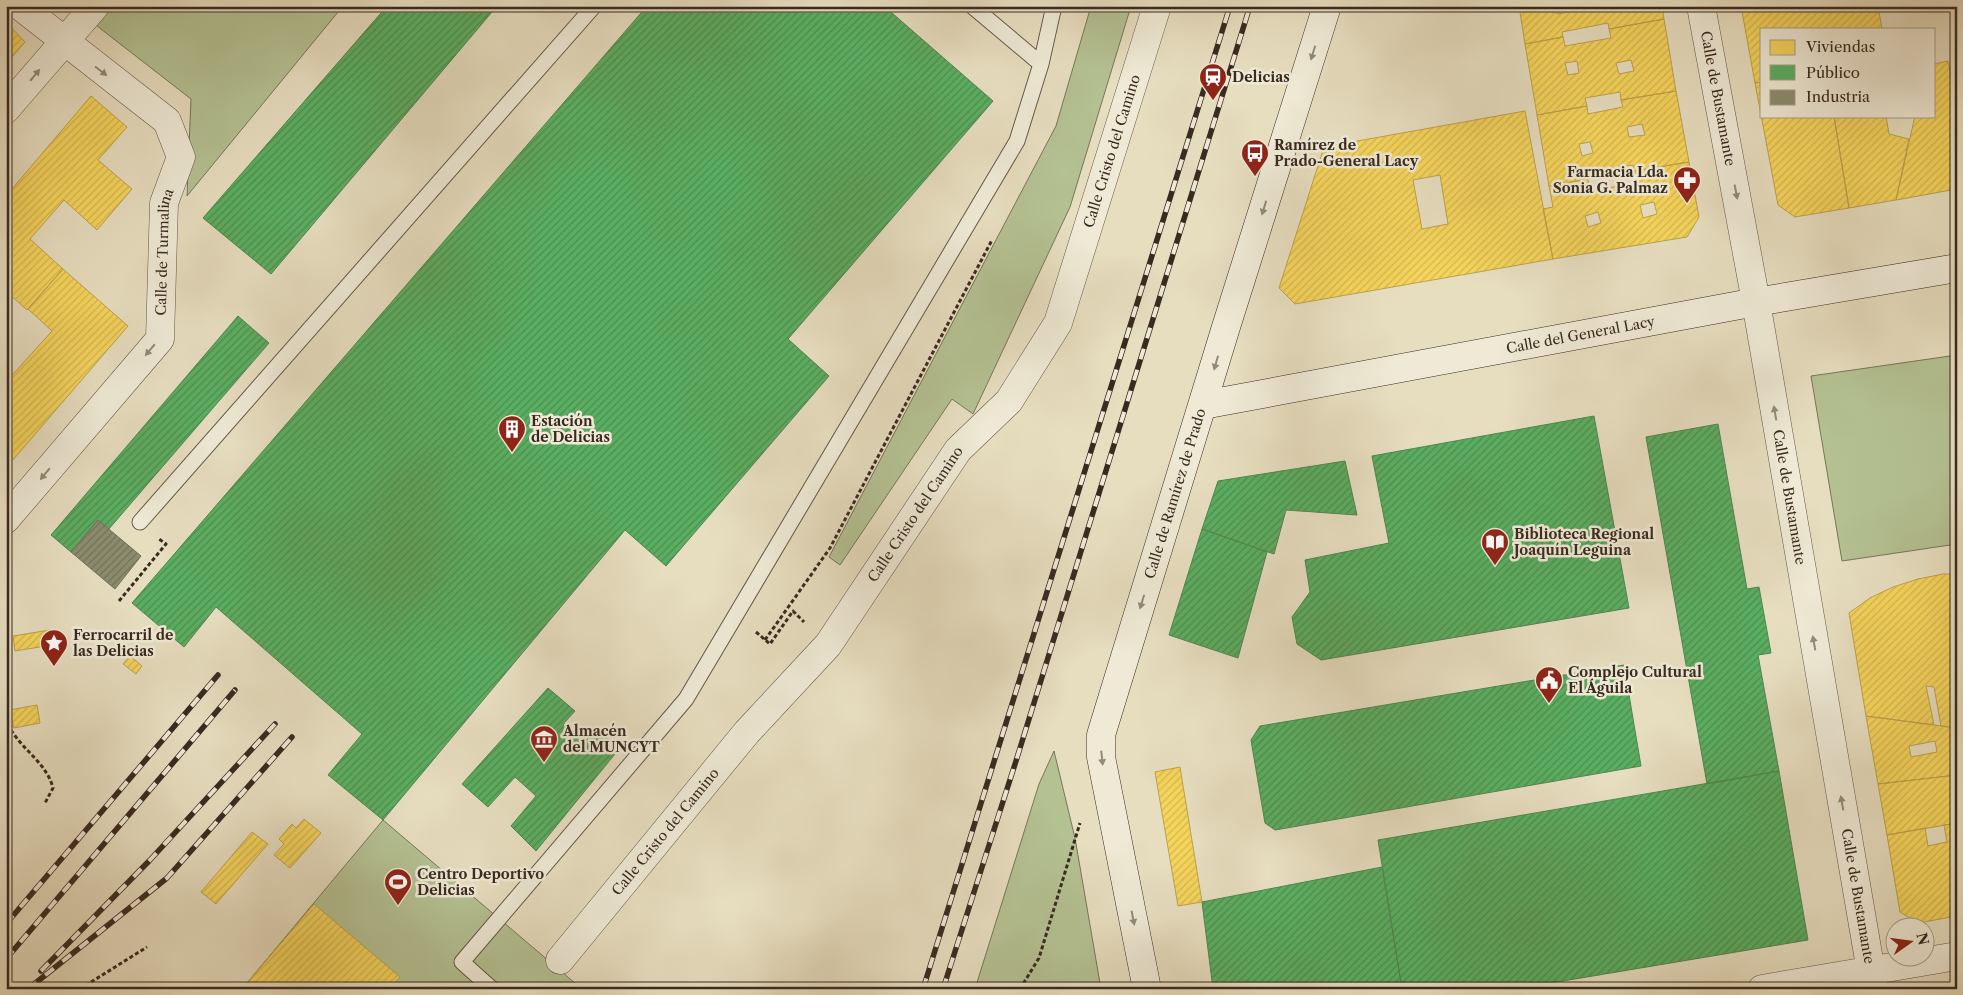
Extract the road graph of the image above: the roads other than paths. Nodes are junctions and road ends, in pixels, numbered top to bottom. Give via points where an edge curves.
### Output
1 (20, 6) edge
2 (95, 6) edge
3 (594, 6) edge
4 (972, 6) edge
5 (1054, 6) edge
6 (1157, 6) edge
7 (1327, 6) edge
8 (1701, 6) edge
9 (63, 42) junction
10 (1041, 64) junction
11 (6, 109) edge
12 (1957, 268) edge
13 (1756, 302) junction
14 (1203, 405) junction
15 (6, 519) edge
16 (140, 522) road end
17 (1957, 956) edge
18 (560, 960) dead end
19 (1872, 980) edge
20 (492, 989) edge
21 (1147, 989) edge
22 (1762, 989) edge

1 - 9 street, Calle de Turmalina
2 - 9 street
3 - 16 lane
4 - 10 lane
5 - 10 lane
6 - 18 street, Calle Cristo del Camino via 1058,323 1048,339 1009,401 958,450 828,645 748,732
7 -> 14 street, Calle de Ramírez de Prado
8 -> 13 street, Calle de Bustamante
11 -> 9 street
9 -> 15 street, Calle de Turmalina via 166,121 181,157 164,203 160,339
10 - 20 lane via 1017,141 686,699 462,962
12 - 13 street, Calle del General Lacy
13 - 14 street, Calle del General Lacy
19 -> 13 street, Calle de Bustamante
14 -> 21 street, Calle de Ramírez de Prado via 1101,735 1101,757
17 - 19 street
19 - 22 street

